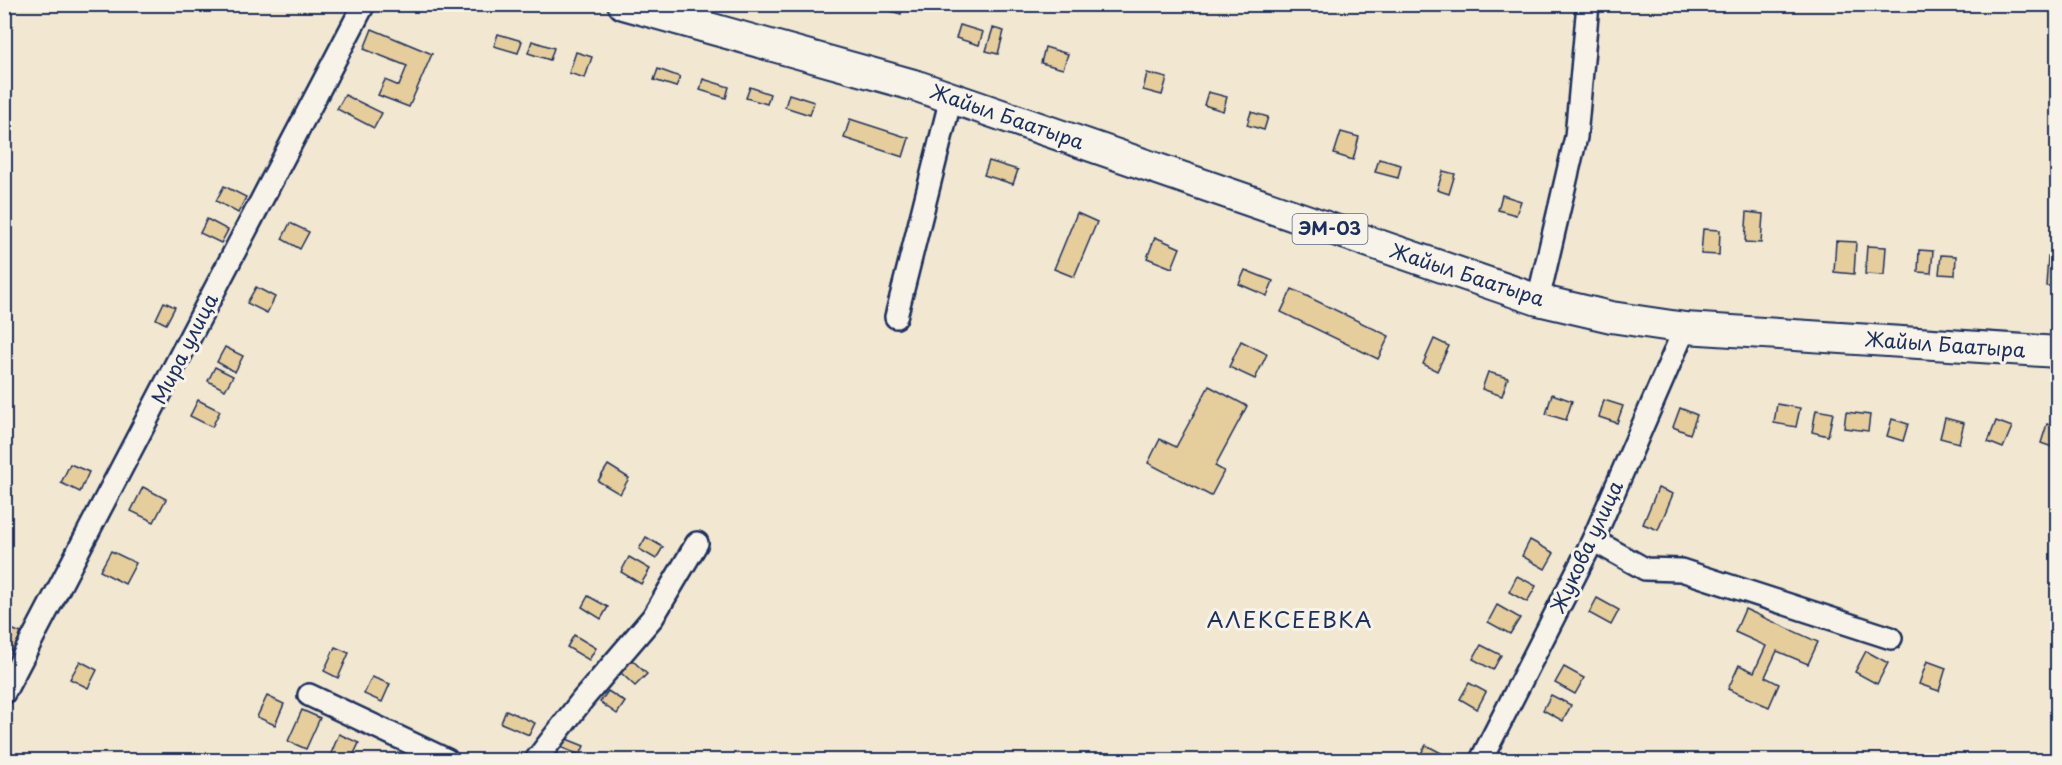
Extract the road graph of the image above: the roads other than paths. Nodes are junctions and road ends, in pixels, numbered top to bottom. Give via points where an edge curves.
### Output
1 (364, 4) edge
2 (623, 4) edge
3 (1588, 4) edge
4 (951, 98) junction
5 (1538, 300) junction
6 (896, 317) dead end
7 (1685, 328) junction
8 (2058, 352) edge
9 (1593, 540) junction
10 (697, 543) dead end
11 (1891, 638) dead end
12 (4, 693) edge
13 (309, 695) dead end
14 (447, 760) edge
15 (536, 760) edge
16 (1481, 760) edge

1 - 12 street, Мира улица
2 - 4 highway, Жайыл Баатыра / ЭМ-03
3 - 5 street via 1576,137
4 - 5 highway, Жайыл Баатыра / ЭМ-03
4 - 6 street
5 - 7 highway, Жайыл Баатыра / ЭМ-03 via 1611,317
7 - 8 highway, Жайыл Баатыра / ЭМ-03
7 - 9 street, Жукова улица
9 - 11 street via 1645,569 1682,570
9 - 16 street, Жукова улица
10 - 15 street via 652,617
13 - 14 street

